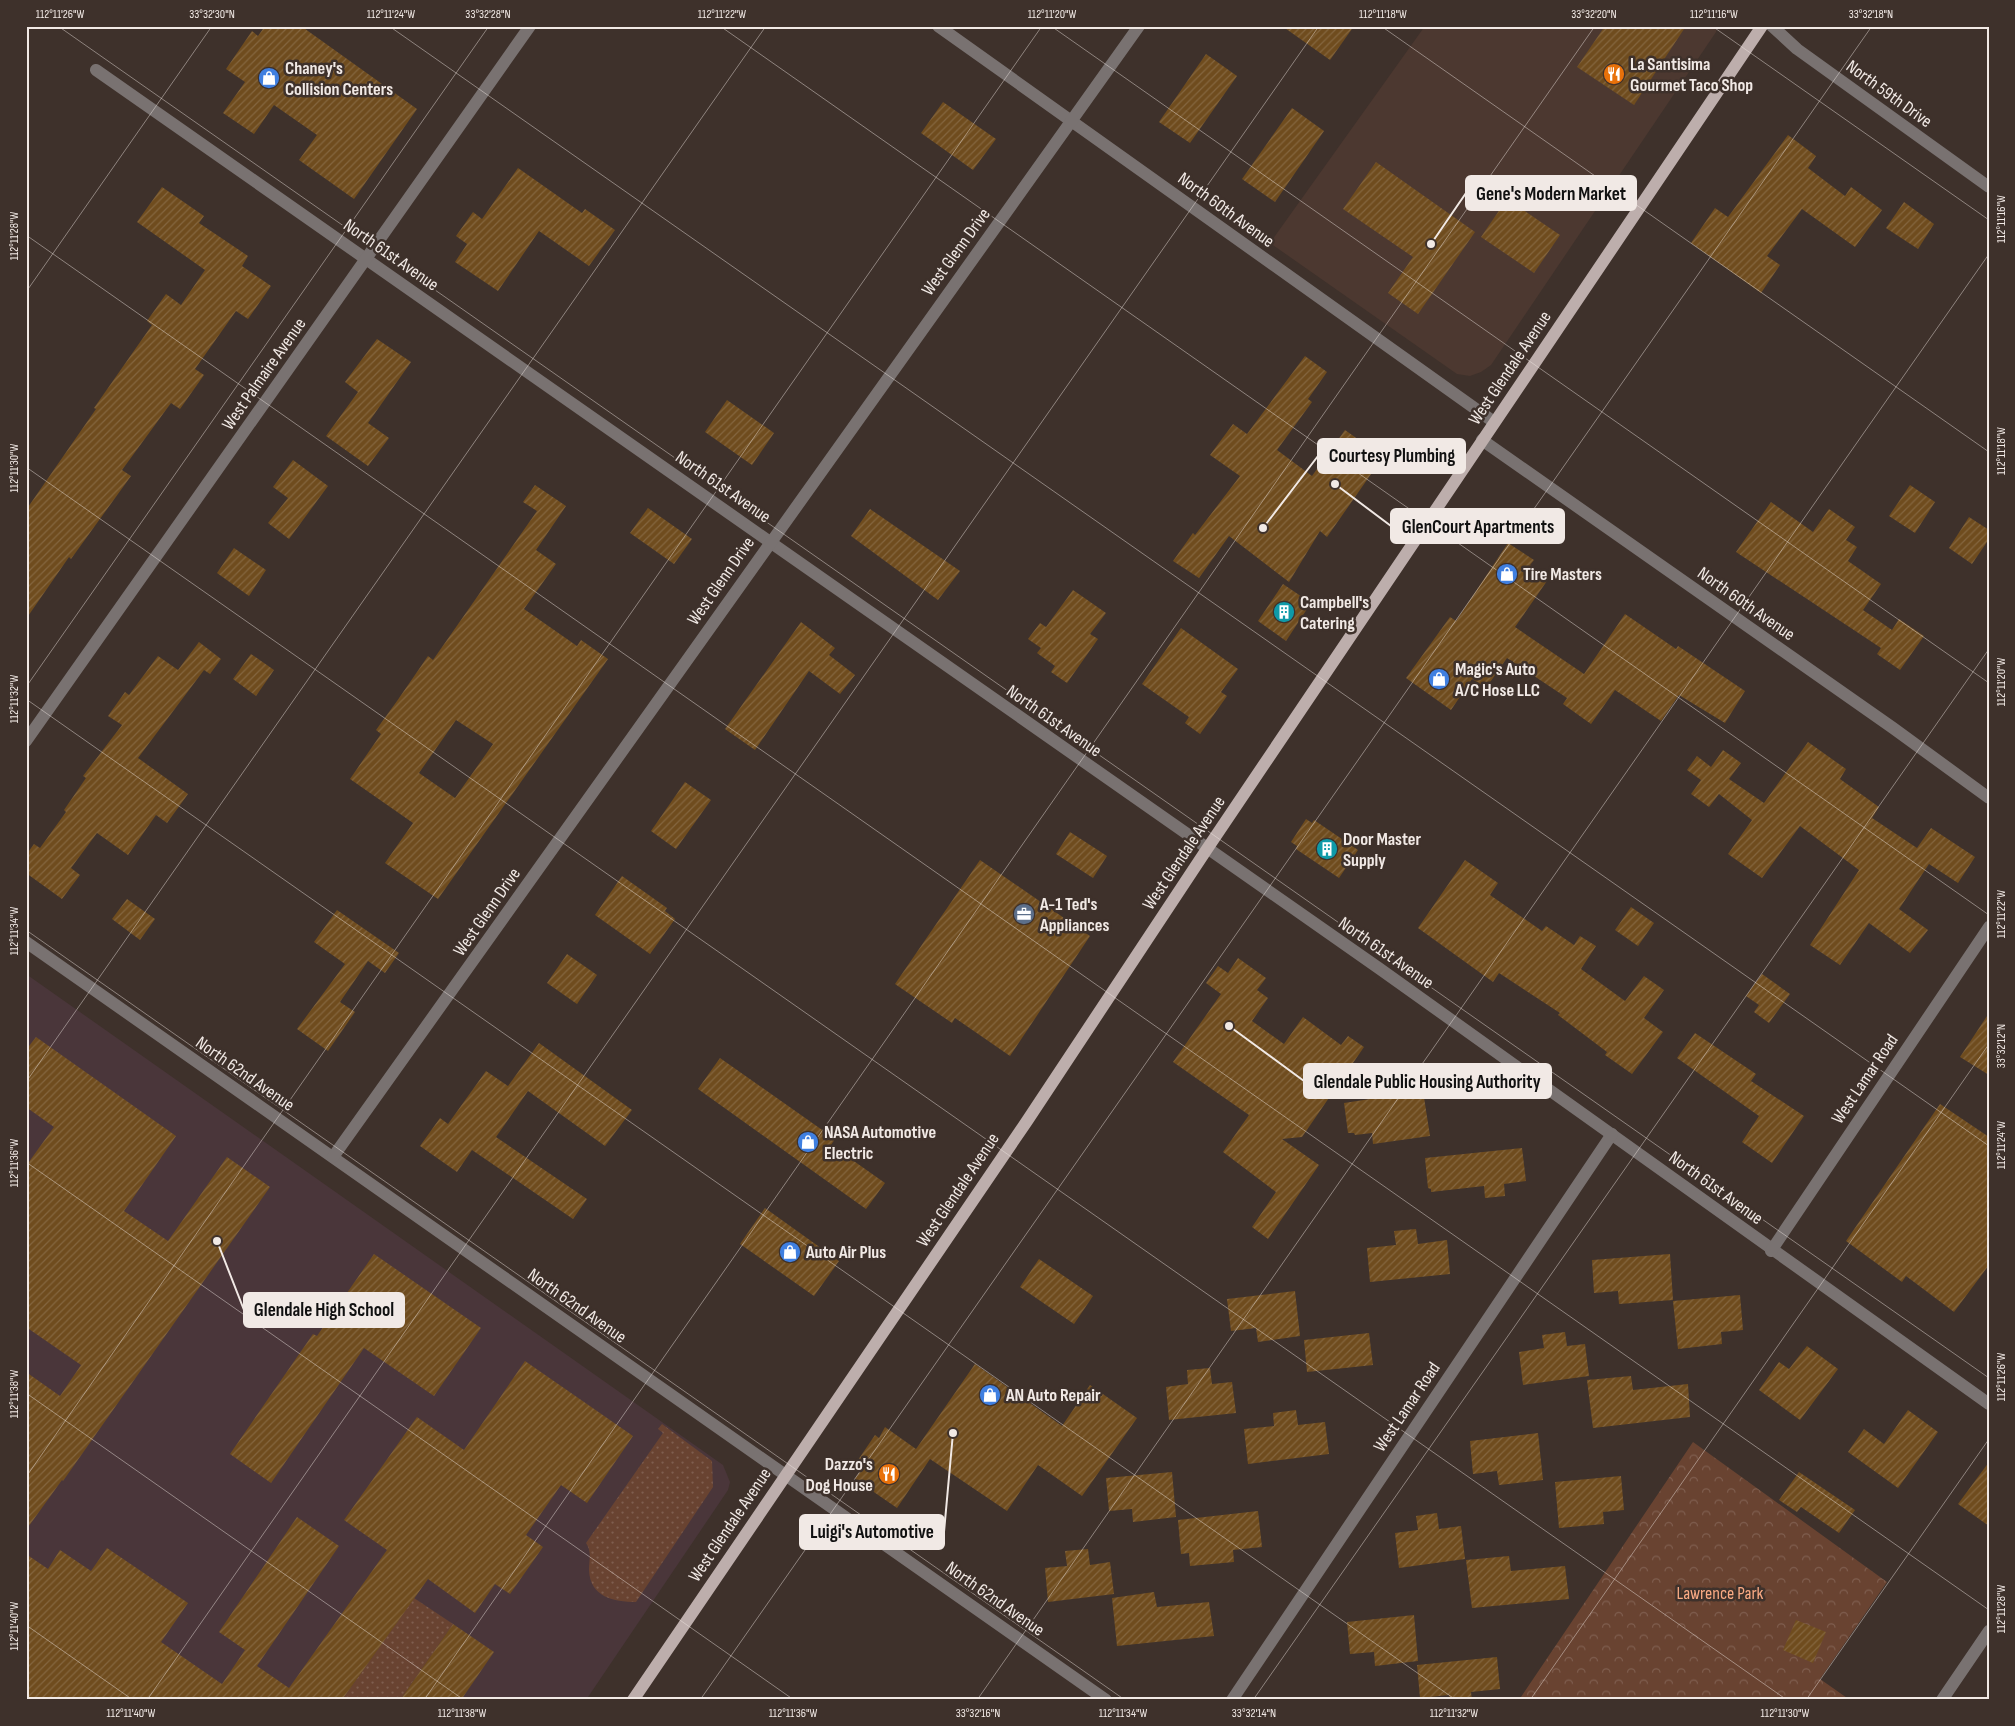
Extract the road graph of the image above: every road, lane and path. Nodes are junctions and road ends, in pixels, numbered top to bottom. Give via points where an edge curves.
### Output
1 (530, 26) edge
2 (938, 26) edge
3 (1138, 26) edge
4 (1762, 26) edge
5 (1772, 26) edge
6 (96, 70) dead end
7 (1071, 121) junction
8 (1989, 187) edge
9 (366, 258) junction
10 (1494, 422) junction
11 (1482, 440) junction
12 (770, 542) junction
13 (26, 741) edge
14 (1989, 798) edge
15 (1207, 849) junction
16 (1989, 927) edge
17 (26, 942) edge
18 (1612, 1134) junction
19 (333, 1157) junction
20 (1771, 1251) junction
21 (1989, 1404) edge
22 (786, 1474) junction
23 (1989, 1631) edge
24 (633, 1700) edge
25 (1106, 1700) edge
26 (1232, 1700) edge
27 (1942, 1700) edge

1 - 9 street, West Palmaire Avenue
2 - 7 street, North 60th Avenue
3 - 7 street, West Glenn Drive
4 - 10 main road, West Glendale Avenue
5 - 8 street, North 59th Drive via 1808,58
6 - 9 street, North 61st Avenue
7 - 10 street, North 60th Avenue
7 - 12 street, West Glenn Drive
9 - 12 street, North 61st Avenue
9 - 13 street, West Palmaire Avenue
10 - 11 main road, West Glendale Avenue
11 - 14 street, North 60th Avenue
11 - 15 main road, West Glendale Avenue
12 - 15 street, North 61st Avenue
12 - 19 street, West Glenn Drive
15 - 18 street, North 61st Avenue
15 - 22 main road, West Glendale Avenue
16 - 20 street, West Lamar Road
17 - 19 street, North 62nd Avenue
18 - 20 street, North 61st Avenue
18 - 26 street, West Lamar Road
19 - 22 street, North 62nd Avenue
20 - 21 street, North 61st Avenue
22 - 24 main road, West Glendale Avenue
22 - 25 street, North 62nd Avenue
23 - 27 street

